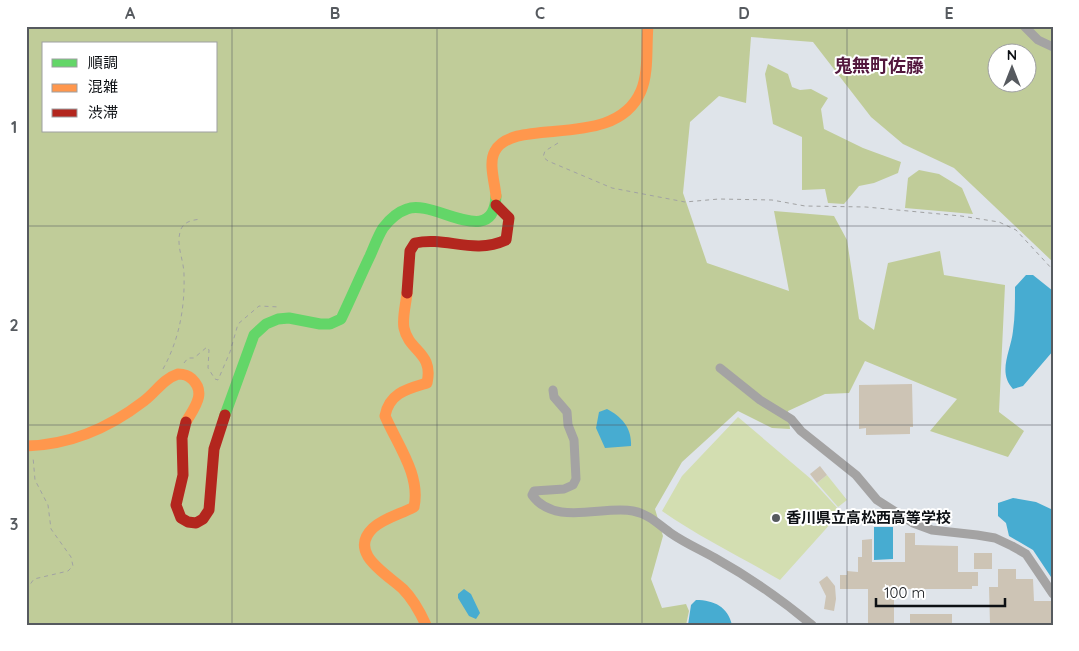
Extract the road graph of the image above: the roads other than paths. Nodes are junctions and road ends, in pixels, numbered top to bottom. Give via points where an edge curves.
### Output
1 (648, 26) edge
2 (1024, 26) edge
3 (1053, 47) edge
4 (496, 205) junction
5 (720, 368) dead end
6 (553, 390) dead end
7 (31, 446) edge
8 (1053, 594) edge
9 (426, 625) edge
10 (812, 625) edge

1 - 4 street via 641,90 635,100 617,118 596,126 502,142 492,158
2 - 3 street via 1038,40
4 - 7 street via 490,216 482,220 460,218 428,207 408,207 400,211 383,228 342,319 333,325 324,325 284,317 263,324 254,335 214,448 210,508 207,516 195,523 187,523 179,517 176,509 183,476 182,433 200,393 198,383 182,374 173,376 147,399 110,424 75,439
4 - 9 street via 509,218 506,240 500,244 484,246 424,241 415,243 410,251 404,328 407,338 428,359 430,374 427,383 391,398 385,416 414,480 418,500 414,507 371,529 365,540 365,552 369,561 404,590
5 - 8 street via 760,400 791,419 856,475 877,500 913,523 932,530 977,534 1012,546 1026,554
6 - 10 street via 554,397 567,412 574,440 576,479 573,485 564,489 534,491 532,495 536,501 572,514 617,509 635,511 654,519 672,534 792,608

